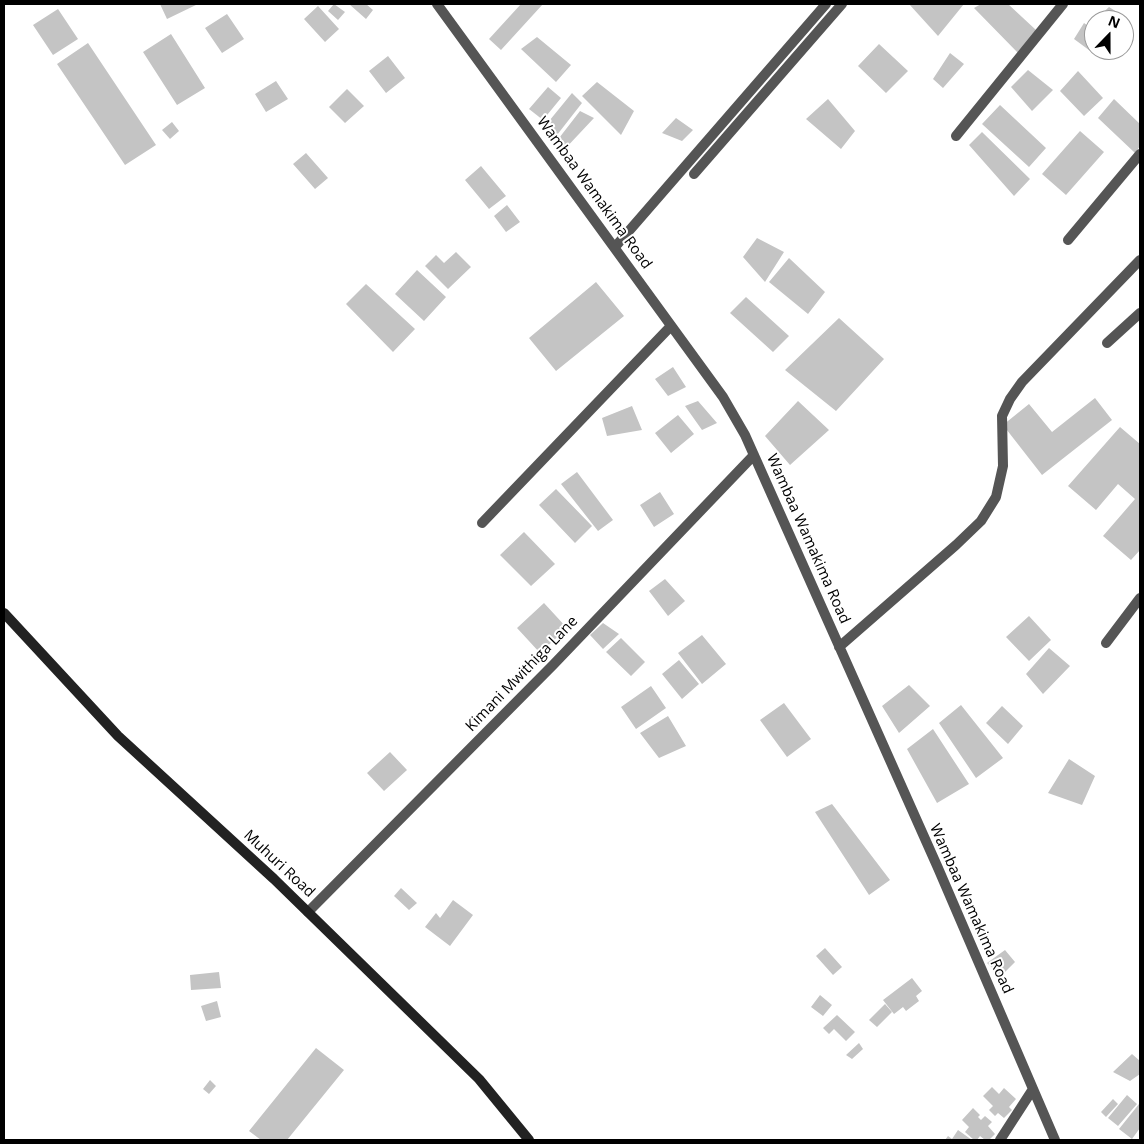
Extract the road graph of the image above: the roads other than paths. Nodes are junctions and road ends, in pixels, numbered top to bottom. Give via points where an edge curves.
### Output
1 (437, 4) edge
2 (826, 4) edge
3 (842, 4) edge
4 (1063, 4) edge
5 (956, 136) dead end
6 (1140, 154) edge
7 (694, 174) dead end
8 (1068, 240) dead end
9 (615, 247) junction
10 (1140, 260) edge
11 (1140, 313) edge
12 (671, 326) junction
13 (1107, 343) dead end
14 (754, 455) junction
15 (482, 523) dead end
16 (1140, 598) edge
17 (4, 613) edge
18 (1106, 643) dead end
19 (839, 647) junction
20 (308, 912) junction
21 (1033, 1089) junction
22 (529, 1140) edge
23 (1000, 1140) edge
24 (1055, 1140) edge

1 - 9 street, Wambaa Wamakima Road
2 - 9 street
3 - 7 street
4 - 5 street
6 - 8 street
9 - 12 street, Wambaa Wamakima Road
10 - 19 street via 1022,382 1010,399 1002,416 1003,466 996,497 981,521
11 - 13 street
12 - 14 street, Wambaa Wamakima Road via 723,397
12 - 15 street
14 - 19 street, Wambaa Wamakima Road
14 - 20 street, Kimani Mwithiga Lane
16 - 18 street
17 - 20 main road, Muhuri Road via 118,736
19 - 21 street, Wambaa Wamakima Road
20 - 22 main road, Muhuri Road via 479,1079
21 - 23 street
21 - 24 street, Wambaa Wamakima Road

